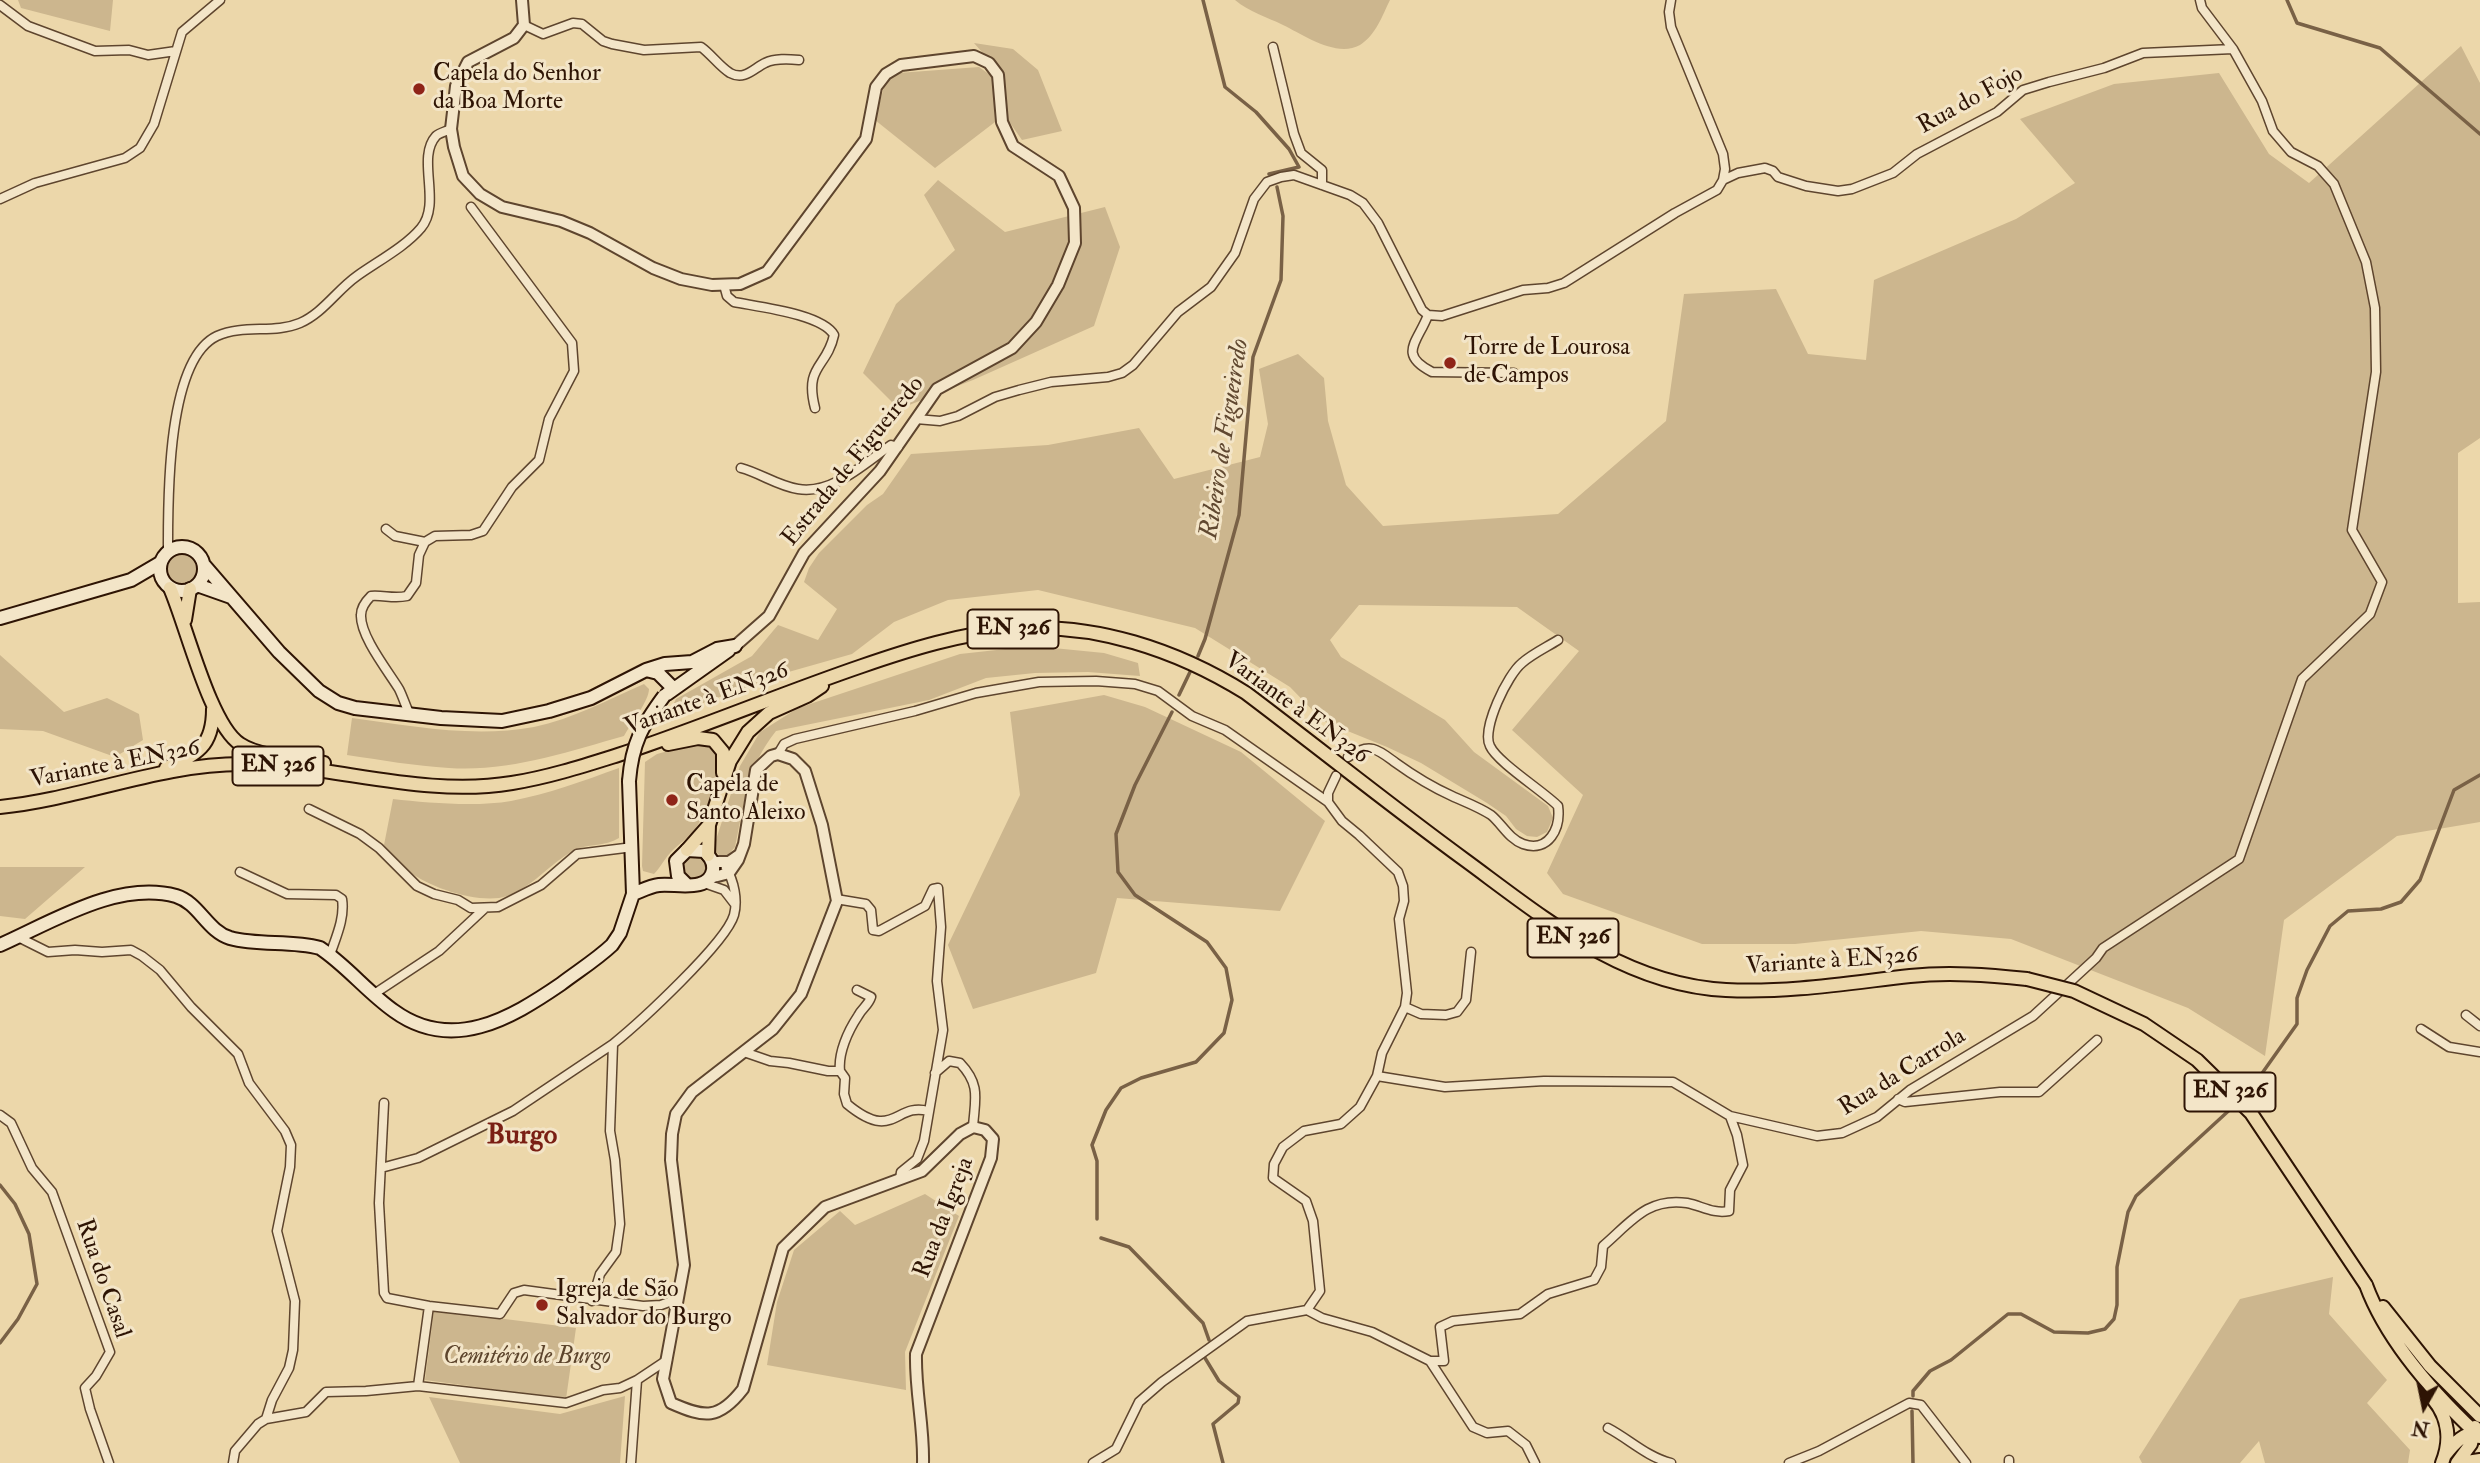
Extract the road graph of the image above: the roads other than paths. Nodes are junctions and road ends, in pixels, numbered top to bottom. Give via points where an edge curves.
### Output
1 (220, 0) edge
2 (522, 0) edge
3 (1671, 0) edge
4 (2200, 0) edge
5 (0, 5) edge
6 (524, 25) junction
7 (1273, 47) dead end
8 (2233, 49) junction
9 (176, 51) junction
10 (799, 60) dead end
11 (451, 129) junction
12 (1723, 180) junction
13 (1322, 185) junction
14 (0, 200) edge
15 (471, 207) dead end
16 (724, 285) junction
17 (1428, 315) junction
18 (1514, 373) dead end
19 (815, 408) dead end
20 (916, 419) junction
21 (898, 447) junction
22 (741, 468) dead end
23 (386, 530) dead end
24 (425, 542) junction
25 (169, 551) junction
26 (160, 563) junction
27 (204, 565) junction
28 (131, 580) junction
29 (167, 586) junction
30 (193, 587) junction
31 (231, 597) junction
32 (0, 618) edge
33 (185, 624) junction
34 (1558, 640) dead end
35 (735, 646) junction
36 (646, 670) junction
37 (840, 674) junction
38 (668, 693) junction
39 (213, 705) junction
40 (410, 715) junction
41 (647, 746) junction
42 (778, 754) junction
43 (1348, 757) dead end
44 (150, 776) junction
45 (1336, 776) dead end
46 (406, 784) junction
47 (721, 790) junction
48 (1328, 802) junction
49 (0, 807) edge
50 (309, 809) dead end
51 (709, 825) junction
52 (632, 847) junction
53 (687, 849) junction
54 (718, 863) junction
55 (675, 866) junction
56 (240, 872) dead end
57 (707, 880) junction
58 (686, 884) junction
59 (656, 885) junction
60 (633, 894) junction
61 (836, 899) junction
62 (735, 905) junction
63 (484, 909) junction
64 (18, 937) junction
65 (0, 945) edge
66 (1471, 952) dead end
67 (330, 955) junction
68 (857, 990) dead end
69 (374, 994) junction
70 (1405, 1007) junction
71 (2466, 1015) dead end
72 (2480, 1026) edge
73 (2421, 1029) dead end
74 (2098, 1040) dead end
75 (613, 1044) junction
76 (744, 1052) junction
77 (2480, 1052) edge
78 (839, 1071) junction
79 (935, 1073) junction
80 (1377, 1076) junction
81 (1898, 1099) junction
82 (384, 1103) dead end
83 (928, 1111) junction
84 (0, 1115) edge
85 (1730, 1116) junction
86 (973, 1127) junction
87 (381, 1168) junction
88 (900, 1179) junction
89 (2366, 1285) junction
90 (677, 1299) junction
91 (592, 1301) junction
92 (429, 1306) junction
93 (2375, 1308) junction
94 (1307, 1310) junction
95 (667, 1360) junction
96 (1430, 1361) junction
97 (637, 1380) junction
98 (418, 1386) junction
99 (2470, 1407) junction
100 (2480, 1416) edge
101 (266, 1419) junction
102 (1608, 1428) dead end
103 (2478, 1433) edge
104 (2443, 1459) edge
105 (2480, 1460) edge
106 (109, 1463) edge
107 (233, 1463) edge
108 (631, 1463) edge
109 (923, 1463) edge
110 (1093, 1463) edge
111 (1535, 1463) edge
112 (1671, 1463) edge
113 (1789, 1463) edge
114 (1966, 1463) edge
115 (2458, 1463) edge

1 - 9 street via 182,32
2 - 6 street
3 - 12 street via 1671,27 1723,154
4 - 8 street
5 - 9 street via 28,26 94,51 129,50 148,55
6 - 10 street via 543,34 582,24 603,41 644,50 701,47 740,76 774,60
6 - 11 street, Estrada de Figueiredo via 514,37 468,62 456,86
7 - 13 street via 1294,134 1301,153 1322,170
8 - 12 street, Rua do Fojo via 2143,53 2023,90 1997,111 1917,154 1893,173 1852,189 1805,186 1765,168
8 - 81 street, Rua da Carrola via 2273,131 2291,152 2318,166 2334,184 2366,261 2375,308 2376,372 2352,530 2382,582 2371,614 2302,678 2239,859 2103,948 2033,1016
9 - 14 street via 154,124 140,148 125,158 36,183
11 - 16 street, Estrada de Figueiredo via 463,176 480,194 502,207 561,221 681,279
11 - 25 street via 437,135 429,151 427,218 408,240 352,279 301,323 278,329 241,329 216,337 196,354 174,430 168,488
12 - 17 street via 1717,190 1564,283 1523,290 1442,316
13 - 17 street via 1363,204
13 - 20 street via 1294,175 1267,183 1254,199 1235,253 1211,287 1178,312 1122,373 1019,390 940,421
15 - 24 street via 572,343 574,370 556,403 539,460 512,487 483,531 471,536 435,536
16 - 19 street via 734,302 830,328 832,345 821,359 810,389
16 - 20 street, Estrada de Figueiredo via 740,284 767,272 866,139 876,87 886,74 901,65 974,56 989,63 998,75 1002,122 1013,146 1059,176 1074,208 1075,243 1058,285 1012,348 937,388
17 - 18 street via 1411,352 1424,368 1432,372
20 - 21 street, Estrada de Figueiredo
21 - 22 street via 891,444 849,474 810,490
21 - 35 street, Estrada de Figueiredo via 804,554 769,615
23 - 24 street
24 - 40 street via 416,583 407,596 371,596 360,615
25 - 26 main road
25 - 27 main road via 190,548
26 - 28 main road
26 - 29 main road
27 - 30 main road via 201,580
27 - 31 main road
28 - 29 main road
28 - 32 main road
29 - 30 main road via 183,591
29 - 33 main road
30 - 31 main road
30 - 33 main road
31 - 40 main road via 319,691 355,708
33 - 39 main road
34 - 43 street via 1520,663 1488,731 1489,745 1499,757 1558,806 1560,819 1549,841 1523,844 1484,811 1417,778 1371,748
35 - 36 main road via 692,662
35 - 38 main road, Estrada de Figueiredo
36 - 38 main road via 658,673
36 - 40 main road via 591,698 502,721
37 - 41 main road, Variante à EN326 / EN 326
37 - 47 main road via 758,721 734,755
37 - 89 main road, Variante à EN326 / EN 326, bridge via 921,646 1014,629 1075,630 1159,649 1246,693 1560,929 1632,969 1723,990 1791,991 1912,976 1976,974 2027,979 2074,991 2144,1024 2197,1060 2251,1113
38 - 52 main road, Estrada de Figueiredo, bridge via 634,745 629,781
39 - 44 main road via 211,735 205,744
39 - 46 main road via 230,736 242,745
41 - 46 main road, Variante à EN326 / EN 326 via 509,784
41 - 47 main road via 713,740 723,752
42 - 48 street via 784,744 795,739 976,692 1039,682 1135,684 1158,691 1192,716 1225,730
42 - 54 street via 756,769 741,854
42 - 61 street via 793,759 806,771
44 - 46 main road, Variante à EN326 / EN 326 via 240,764
44 - 49 main road, Variante à EN326 / EN 326
45 - 48 street
47 - 51 main road
48 - 70 street via 1342,821 1398,872 1404,886 1399,919
50 - 63 street via 360,834 416,886
51 - 53 main road
51 - 54 main road
52 - 60 main road, Estrada de Figueiredo
52 - 63 street via 577,854 541,885 498,907
53 - 54 main road via 698,849
53 - 55 main road
54 - 57 main road
54 - 62 street
55 - 58 main road
55 - 59 main road
56 - 67 street via 287,894 336,895 342,900 344,909
57 - 58 main road via 698,886
57 - 62 street via 724,890
58 - 59 main road
59 - 60 main road
60 - 69 main road, Estrada de Figueiredo via 612,945 532,1004 503,1019 470,1030 442,1031 416,1024
61 - 76 street, Rua da Igreja via 801,994 773,1029
61 - 79 street via 866,904 873,930 879,931 925,906 938,888 937,981 943,1030
62 - 75 street via 733,918 702,958
63 - 69 street via 439,951
64 - 65 main road
64 - 67 main road via 113,896 159,894 191,903 227,937 305,944
64 - 101 street via 48,952 131,950 142,956 238,1054 249,1083 285,1131 290,1167 277,1231 295,1301 293,1350
66 - 70 street via 1466,1000 1457,1012 1422,1014
67 - 69 main road, Estrada de Figueiredo
68 - 78 street via 871,997 845,1042
70 - 80 street via 1382,1053
71 - 72 street
73 - 77 street via 2448,1047
74 - 81 street via 2039,1092
75 - 87 street via 513,1111 418,1157
75 - 91 street via 610,1131 620,1224 616,1252 600,1274
76 - 78 street via 770,1062
76 - 90 street, Rua da Igreja via 692,1092 677,1114 671,1160 684,1265
78 - 83 street via 845,1078 847,1104 870,1120 886,1123 919,1108
79 - 83 street
79 - 86 street via 950,1061 968,1071 975,1083
80 - 85 street, Rua da Carrola via 1445,1087 1544,1081 1673,1082
80 - 94 street via 1360,1107 1341,1124 1304,1131 1283,1147 1274,1164 1272,1178 1306,1201 1313,1220 1320,1291
81 - 85 street, Rua da Carrola via 1877,1117 1842,1133 1817,1136
82 - 87 street
83 - 88 street via 917,1159 901,1172
84 - 106 street, Rua do Casal via 10,1123 32,1168 52,1192 110,1352 85,1388
85 - 96 street via 1743,1165 1730,1190 1730,1211 1718,1213 1686,1203 1657,1205 1638,1213 1603,1246 1594,1280 1548,1294 1520,1314 1453,1321 1440,1327 1444,1361
86 - 88 street, Rua da Igreja via 922,1171
86 - 109 street, Rua da Igreja via 985,1130 993,1139 991,1158 916,1354
87 - 92 street via 384,1293 387,1298
88 - 95 street, Rua da Igreja via 825,1207 783,1248 743,1389 732,1404 713,1415 671,1403 663,1379
89 - 93 main road, Variante à EN326 / EN 326
89 - 99 main road, Variante à EN326 / EN 326 via 2430,1366
90 - 91 street via 643,1306
90 - 95 street, Rua da Igreja
91 - 92 street via 524,1290 514,1293 500,1314
92 - 98 street
93 - 103 main road, Variante à EN326 / EN 326 via 2437,1395
93 - 104 main road via 2396,1352 2444,1417 2448,1430
94 - 96 street via 1372,1332
94 - 110 street via 1247,1321 1139,1402 1116,1449
95 - 97 street
96 - 111 street via 1473,1427 1487,1433 1508,1432 1526,1445
97 - 98 street via 566,1403
97 - 108 street
98 - 101 street via 326,1392 306,1412
99 - 100 main road, Variante à EN326 / EN 326
99 - 103 main road
101 - 107 street via 235,1451
102 - 112 street via 1656,1460
103 - 104 main road via 2460,1438
103 - 115 main road
105 - 115 main road
113 - 114 street via 1909,1404 1921,1405

